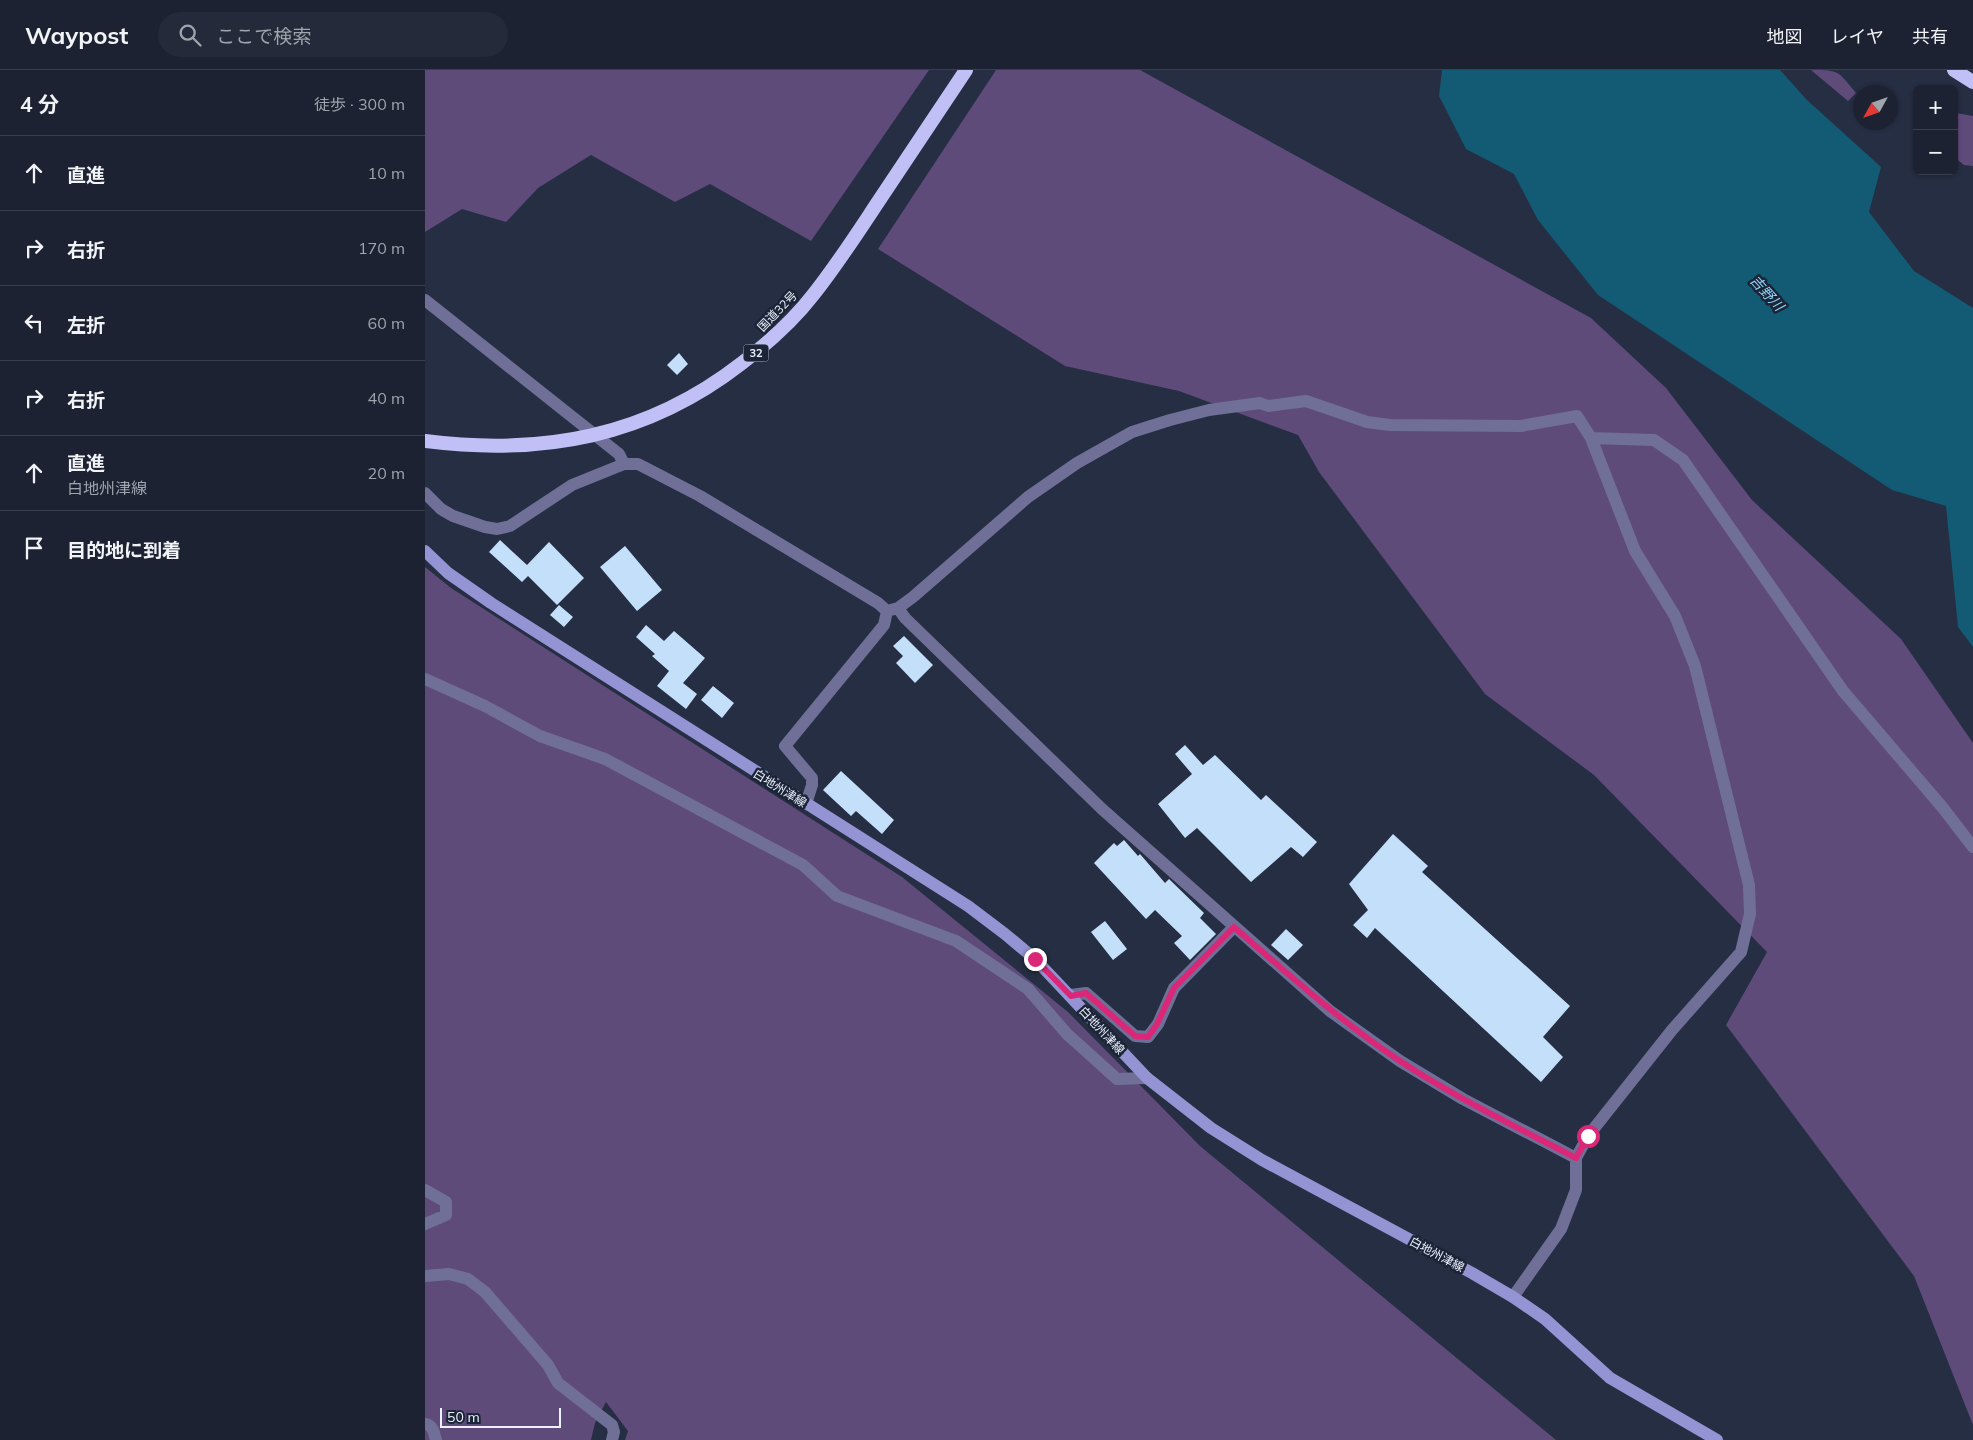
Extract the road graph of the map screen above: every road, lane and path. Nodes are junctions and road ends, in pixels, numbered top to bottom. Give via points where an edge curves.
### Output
1 (966, 70) edge
2 (1954, 70) edge
3 (1973, 82) edge
4 (425, 300) edge
5 (1591, 438) junction
6 (425, 441) edge
7 (624, 464) junction
8 (425, 492) edge
9 (425, 551) edge
10 (893, 609) junction
11 (425, 679) edge
12 (806, 804) junction
13 (1973, 847) edge
14 (1234, 927) junction
15 (1071, 996) junction
16 (1147, 1078) junction
17 (1576, 1158) junction
18 (425, 1190) edge
19 (425, 1224) edge
20 (425, 1276) edge
21 (1513, 1297) junction
22 (425, 1424) edge
23 (436, 1440) edge
24 (611, 1440) edge
25 (1717, 1440) edge

1 - 6 highway, 国道32号 / 32, bridge via 812,296 765,344 731,372 663,412 598,434 561,442 484,447
2 - 3 highway
4 - 7 street via 619,454
5 - 10 street via 1577,416 1521,426 1390,426 1367,422 1306,401 1209,410 1132,432 1077,463 1028,497 913,597
5 - 13 street via 1654,440 1683,460 1843,691
5 - 17 street via 1635,551 1675,616 1695,666 1749,885 1750,914 1741,952 1672,1030 1588,1136
7 - 8 street via 572,485 510,526 497,529 453,516
7 - 10 street via 638,464 700,496
9 - 12 main road, 白地州津線 via 491,603
10 - 12 street via 884,625 785,746 812,778
10 - 14 street via 1102,809
11 - 16 street via 540,736 605,759 803,865 837,896 956,941 1028,989 1067,1034 1117,1079
12 - 15 main road, 白地州津線 via 968,906 1035,959
14 - 15 street via 1174,988 1148,1037 1135,1036 1086,993
14 - 17 street via 1330,1010 1400,1061 1463,1099
15 - 16 main road, 白地州津線
16 - 21 main road, 白地州津線 via 1211,1128 1262,1160
17 - 21 street via 1576,1190 1561,1229
18 - 19 street via 446,1202 446,1215
20 - 24 street via 449,1274 468,1279 485,1292 548,1365 557,1383 612,1425
21 - 25 main road, 白地州津線 via 1545,1319 1610,1378
22 - 23 street via 434,1431

